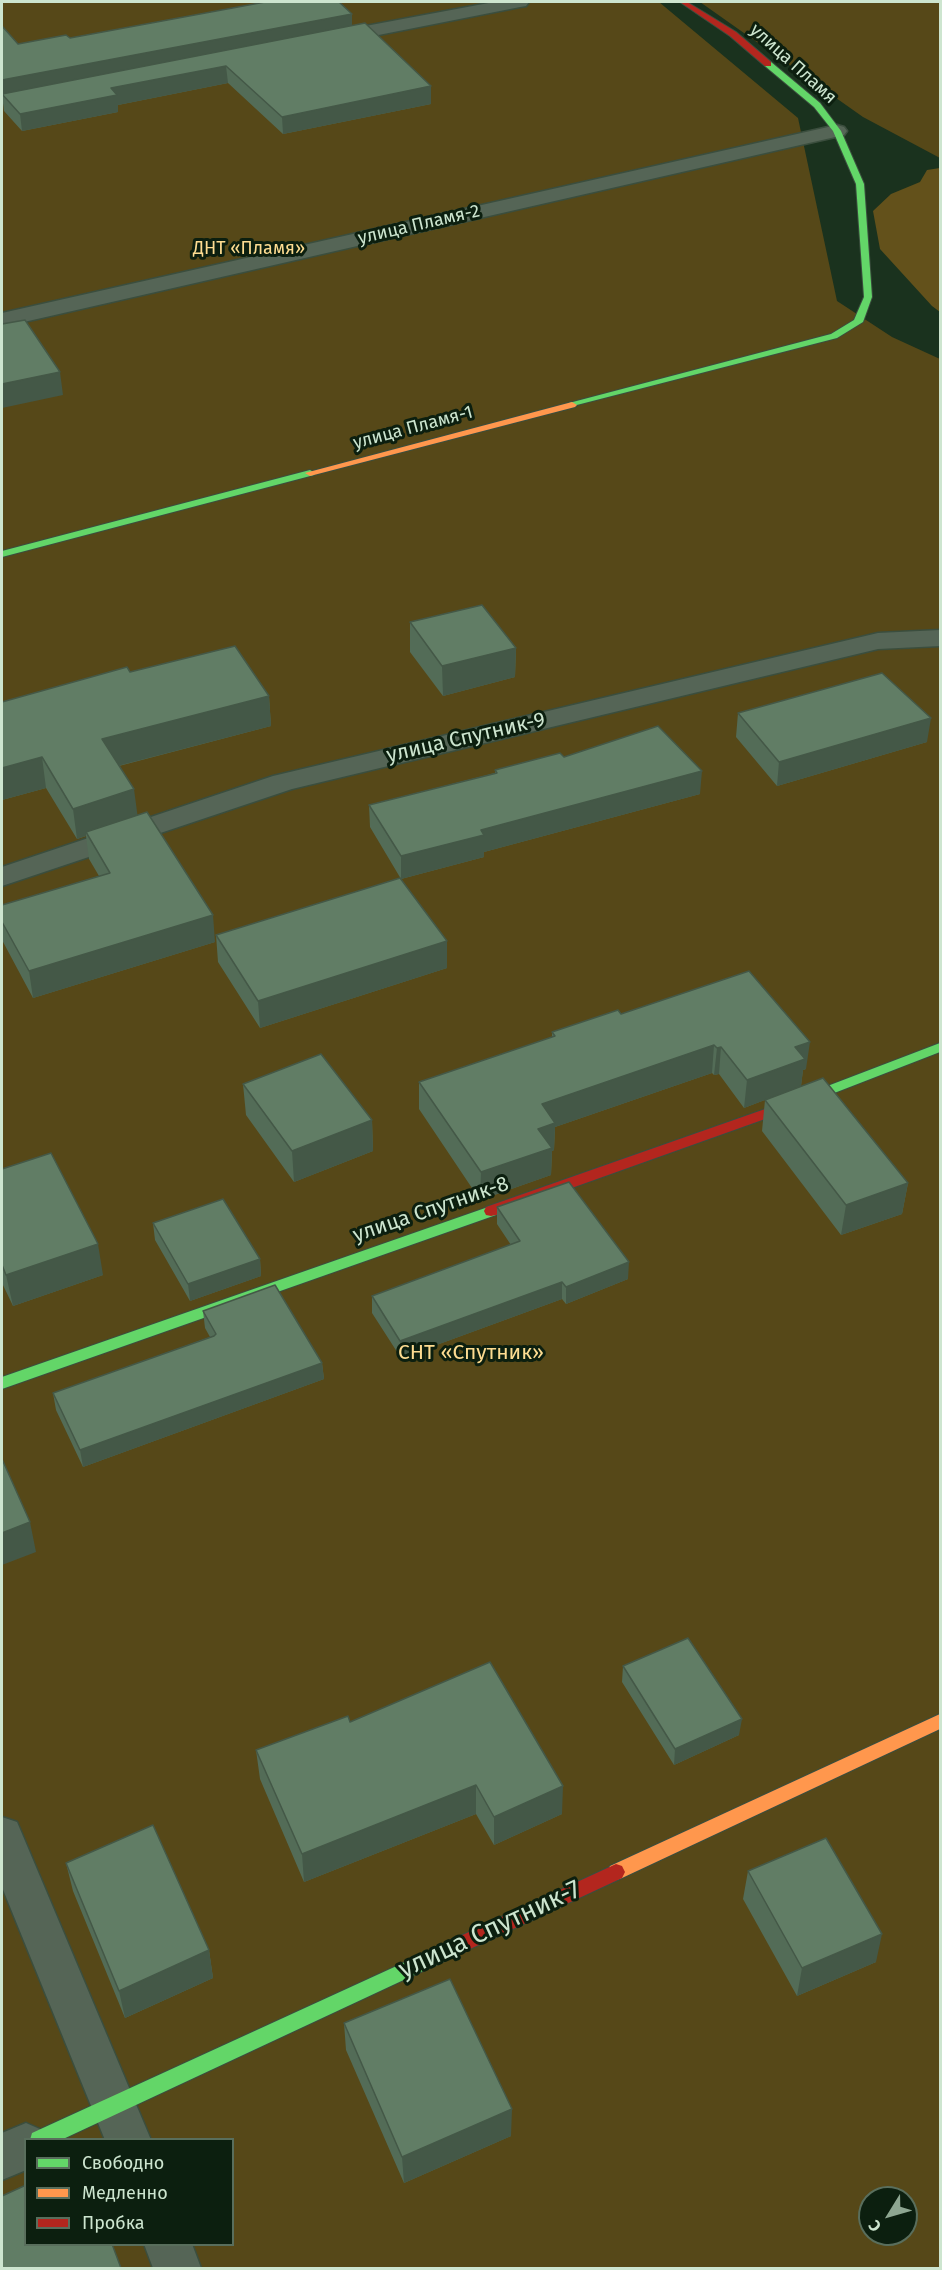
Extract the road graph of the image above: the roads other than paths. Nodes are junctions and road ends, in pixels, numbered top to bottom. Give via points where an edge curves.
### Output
1 (520, 2) edge
2 (683, 2) edge
3 (313, 42) edge
4 (837, 131) junction
5 (2, 320) edge
6 (834, 336) joint
7 (2, 554) edge
8 (940, 638) edge
9 (2, 877) edge
10 (940, 1047) edge
11 (2, 1383) edge
12 (940, 1721) edge
13 (2, 1836) edge
14 (122, 2122) edge
15 (44, 2138) edge
16 (24, 2147) edge
17 (2, 2157) edge
18 (169, 2246) edge
19 (177, 2268) edge

1 - 3 street
2 - 4 street, улица Пламя via 733,34 818,105
4 - 5 street, улица Пламя-2
4 - 6 street, улица Пламя via 860,184 868,297 858,322
6 - 7 street, улица Пламя-1
8 - 9 street, улица Спутник-9 via 878,641 283,782
10 - 11 street, улица Спутник-8 via 756,1118
12 - 14 street, улица Спутник-7
13 - 14 street
14 - 15 street, улица Спутник-7
16 - 17 street
18 - 19 street

